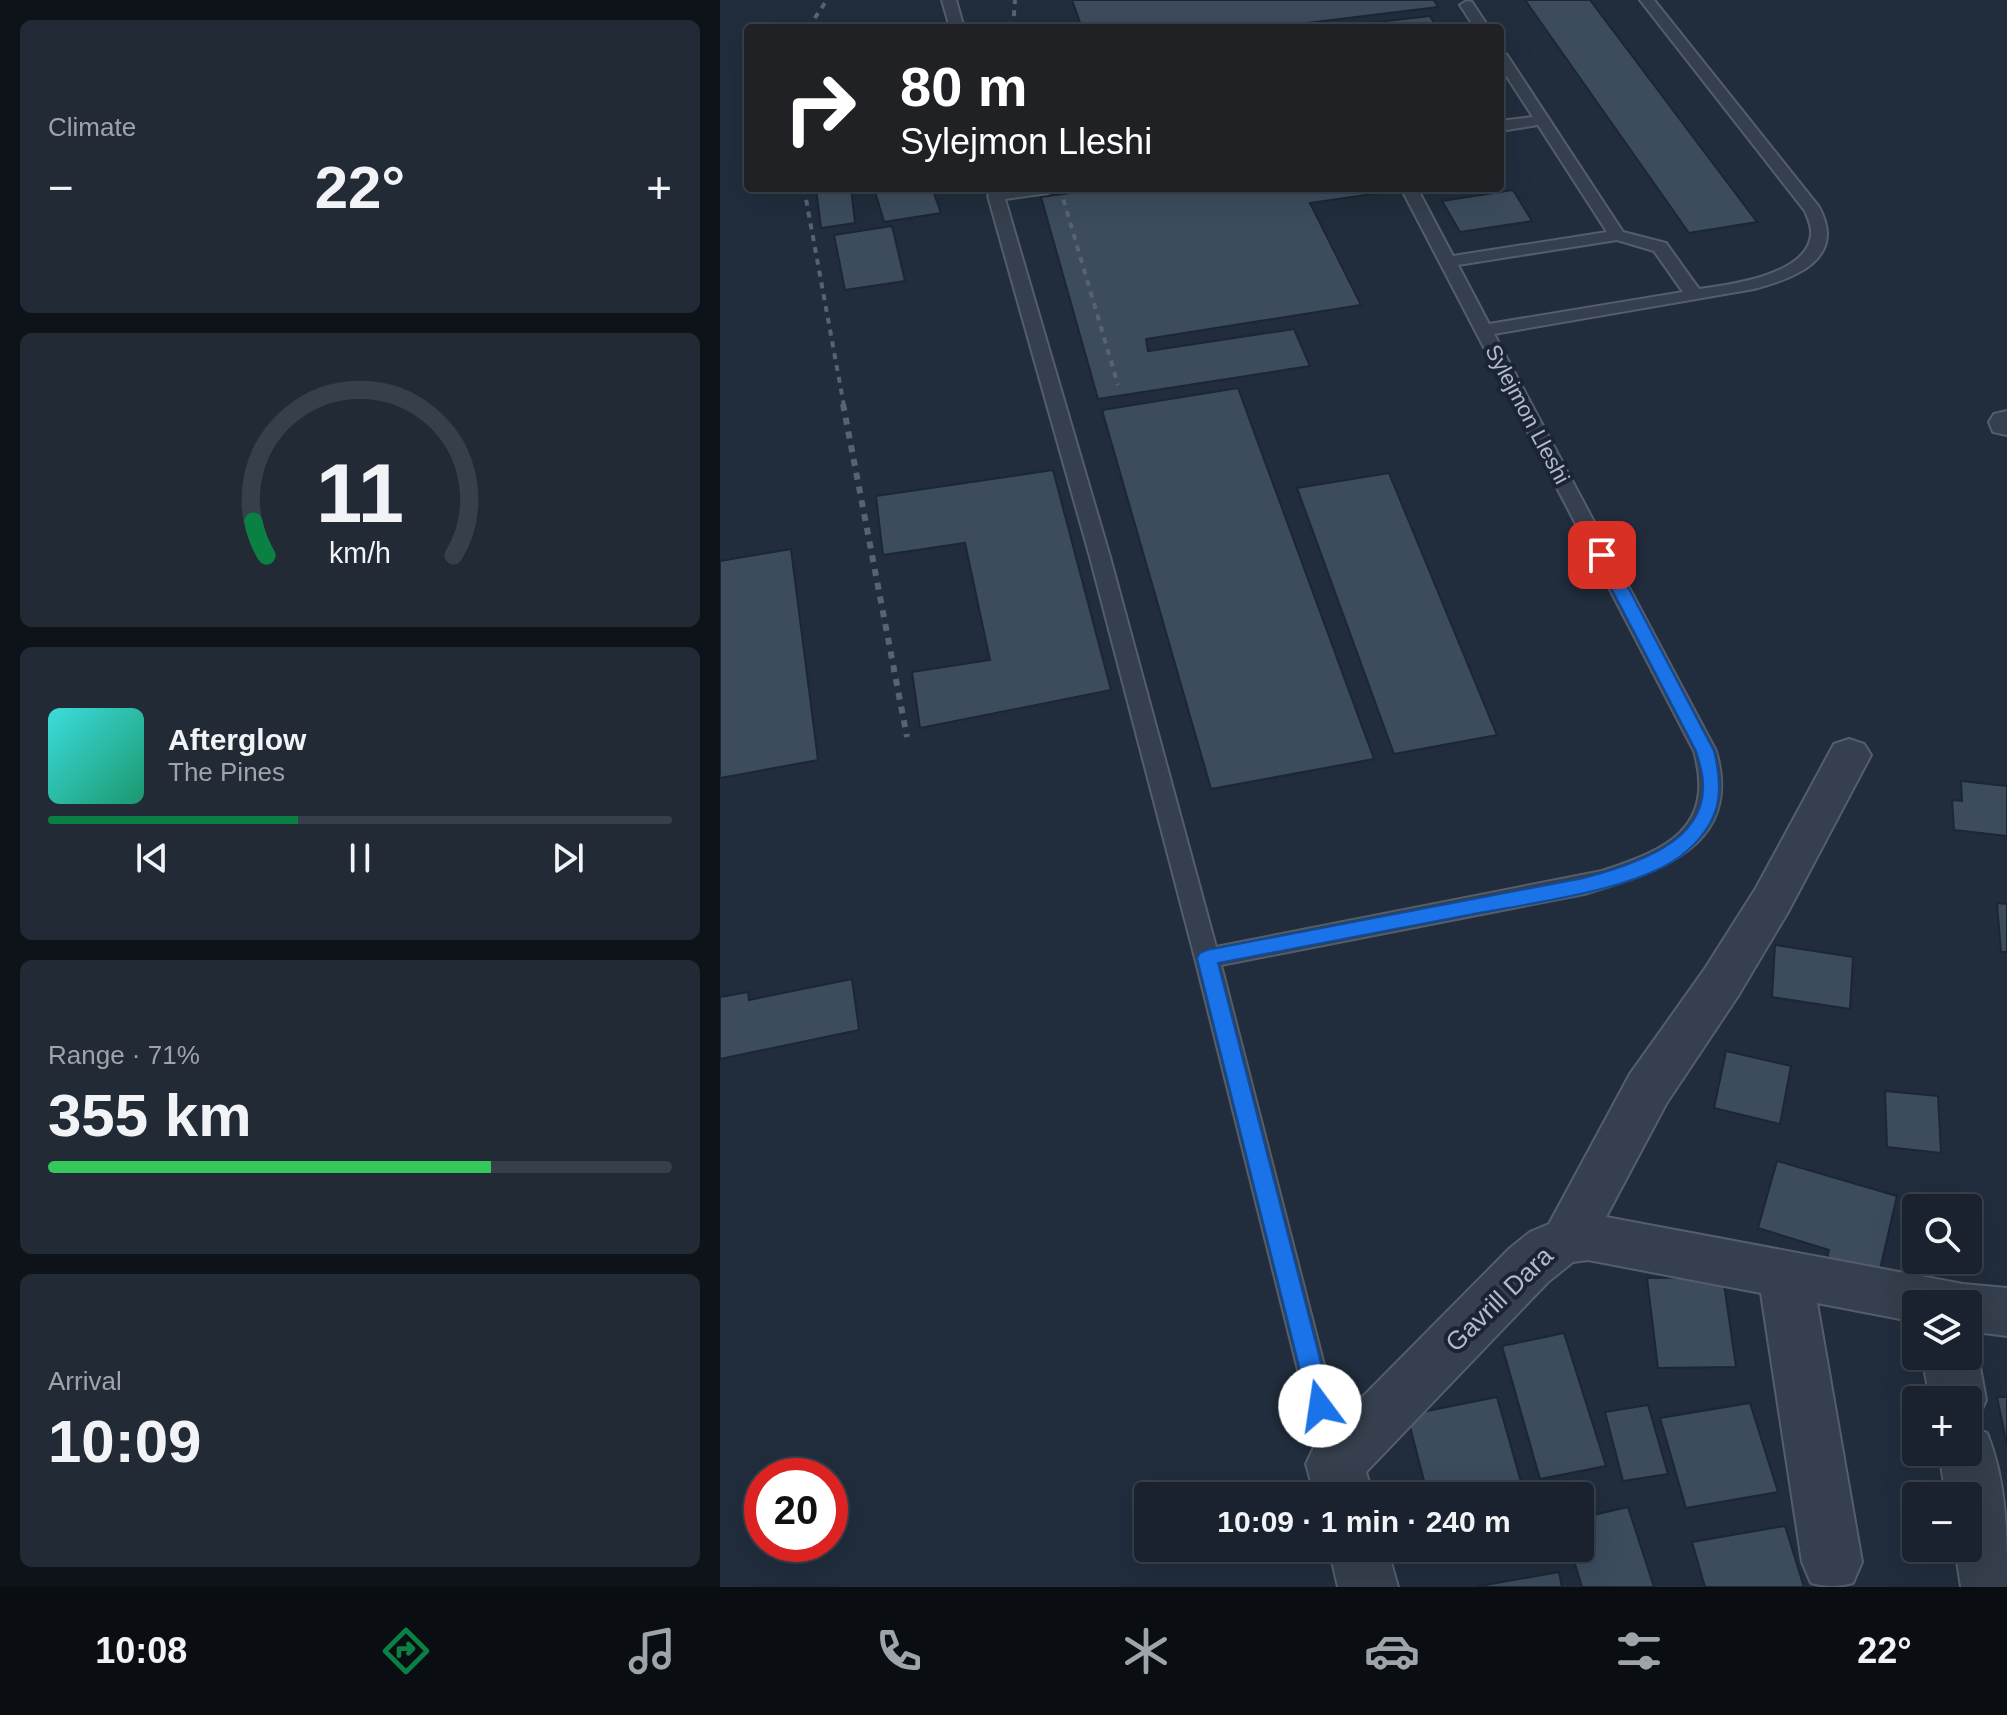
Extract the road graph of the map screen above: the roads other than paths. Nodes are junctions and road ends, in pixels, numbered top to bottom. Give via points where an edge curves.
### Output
1 (949, 0) edge
2 (1647, 0) edge
3 (1467, 5) dead end
4 (956, 24) edge
5 (1479, 24) edge
6 (1504, 61) edge
7 (1543, 120) junction
8 (1504, 125) edge
9 (996, 192) edge
10 (1411, 192) edge
11 (1617, 235) junction
12 (1448, 262) junction
13 (1694, 295) junction
14 (1485, 330) junction
15 (1849, 755) dead end
16 (1207, 958) junction
17 (1568, 1239) junction
18 (1785, 1274) junction
19 (1902, 1295) edge
20 (1982, 1308) edge
21 (2007, 1312) edge
22 (1969, 1466) edge
23 (1340, 1480) edge
24 (1362, 1562) edge
25 (1832, 1562) dead end
26 (1368, 1587) edge
27 (1991, 1587) edge

1 - 4 lane
2 - 13 lane via 1813,210 1820,234 1813,255 1791,270 1753,285
3 - 5 lane
6 - 7 lane
7 - 8 lane
7 - 11 lane
9 - 16 lane
10 - 12 lane, Sylejmon Lleshi
11 - 12 lane
11 - 13 lane via 1660,247
12 - 14 lane, Sylejmon Lleshi
13 - 14 lane
14 - 16 lane, Sylejmon Lleshi via 1705,751 1713,784 1705,817 1681,846 1640,869 1612,877
15 - 17 street via 1772,900 1648,1089
16 - 23 lane
17 - 18 street, Gavrill Dara via 1588,1237
17 - 23 street, Gavrill Dara via 1529,1265
18 - 19 street, Gavrill Dara
18 - 25 street
20 - 21 street, Gavrill Dara
22 - 27 street
24 - 26 street

